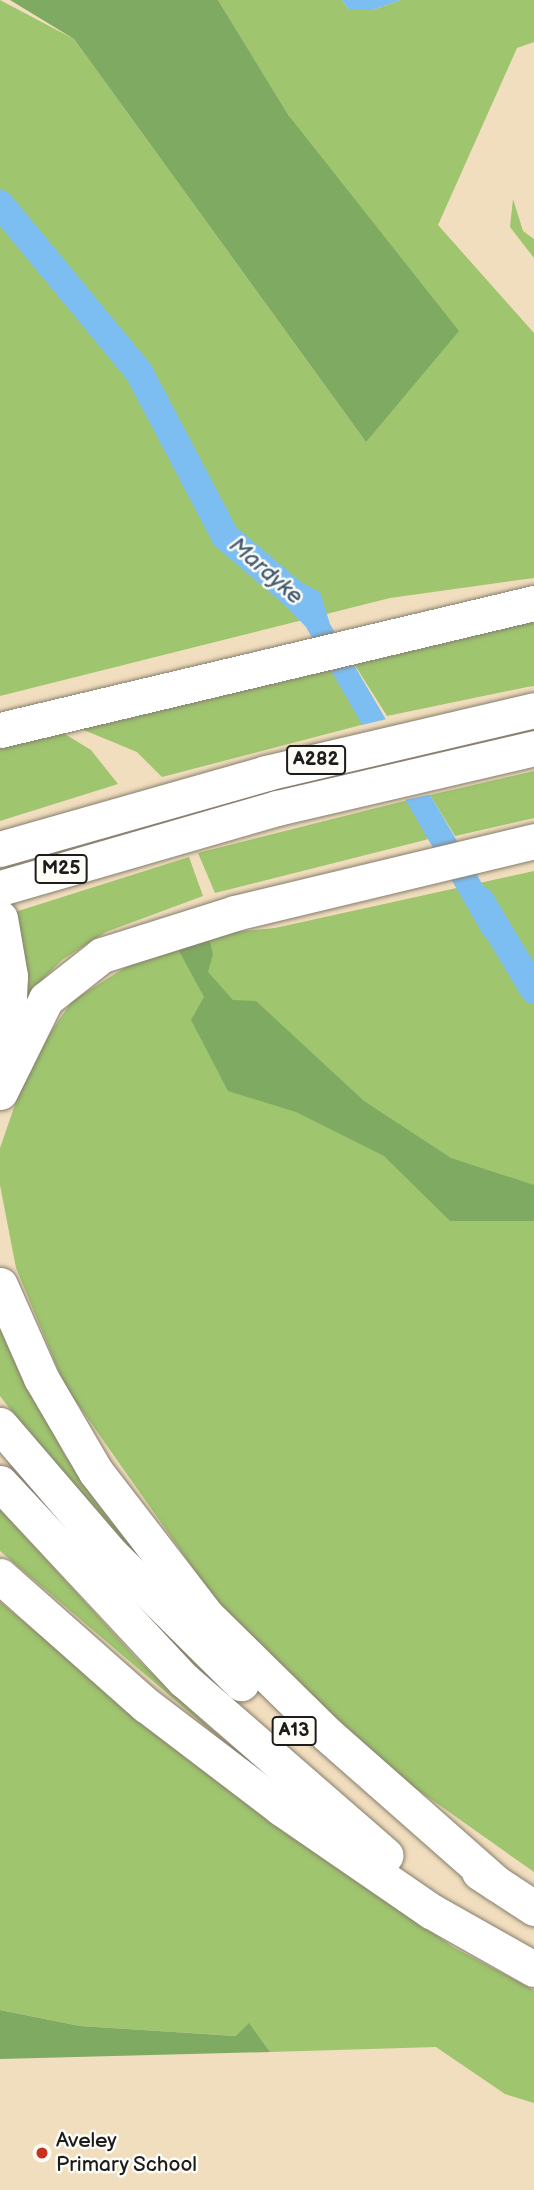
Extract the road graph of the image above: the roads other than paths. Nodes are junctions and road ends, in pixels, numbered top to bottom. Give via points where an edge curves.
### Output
1 (534, 603) edge
2 (534, 710) edge
3 (0, 730) edge
4 (534, 748) edge
5 (534, 841) edge
6 (0, 849) edge
7 (0, 888) edge
8 (0, 918) edge
9 (0, 1091) edge
10 (0, 1285) edge
11 (0, 1425) edge
12 (0, 1483) edge
13 (0, 1576) edge
14 (497, 1884) junction
15 (534, 1908) edge
16 (478, 1934) junction
17 (534, 1969) edge

1 - 3 highway
2 - 6 highway, A282 via 100,819
4 - 7 highway, M25 via 121,851
5 - 9 highway via 327,889 111,951 46,999
8 - 9 highway via 10,989
10 - 14 highway via 41,1378 96,1472 207,1616 327,1734
11 - 14 highway, A13 via 112,1555 206,1650 317,1752
12 - 16 highway, A13 via 184,1680 385,1855 440,1894
13 - 16 highway via 146,1705 281,1808 431,1911
14 - 15 highway, A13
16 - 17 highway, A13

